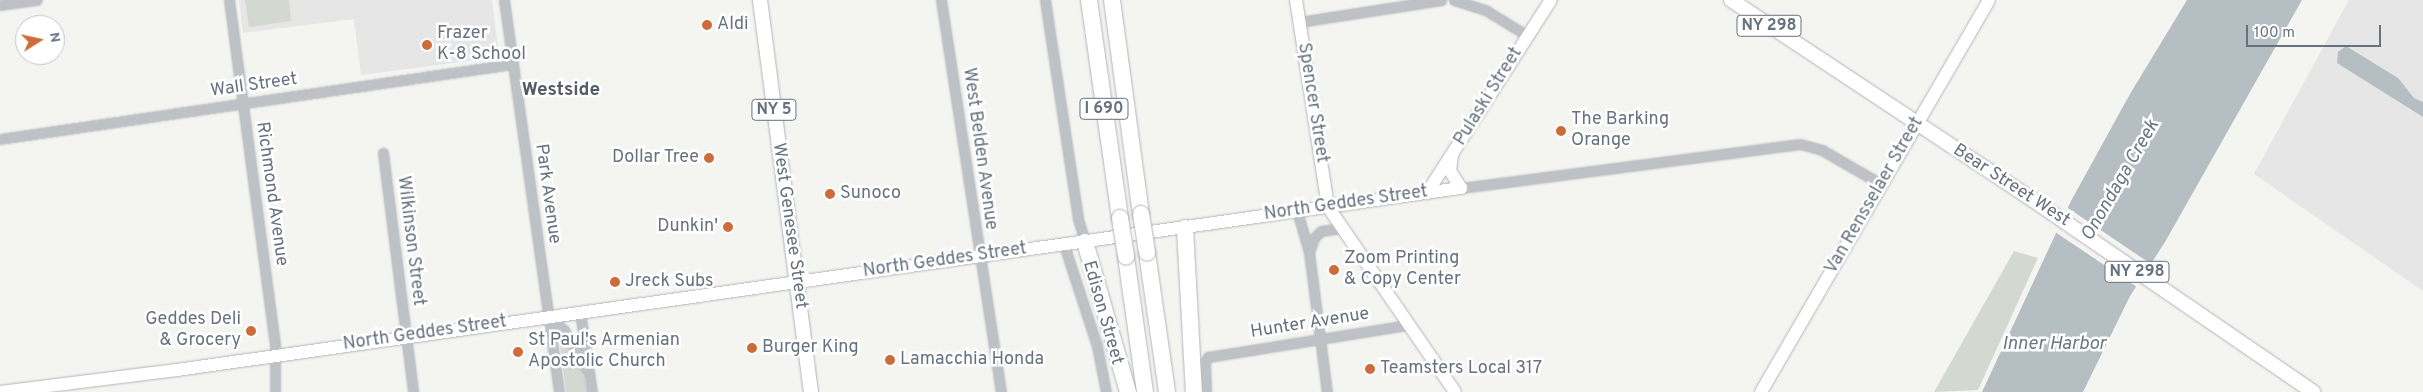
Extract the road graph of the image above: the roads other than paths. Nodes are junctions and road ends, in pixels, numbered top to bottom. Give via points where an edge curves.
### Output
1 (37, 0) edge
2 (229, 0) edge
3 (504, 0) edge
4 (760, 0) edge
5 (941, 0) edge
6 (1045, 0) edge
7 (1088, 0) edge
8 (1112, 0) edge
9 (1296, 0) edge
10 (1441, 0) edge
11 (1454, 0) edge
12 (1551, 0) edge
13 (1731, 0) edge
14 (1989, 0) edge
15 (0, 5) edge
16 (1299, 22) junction
17 (1528, 36) junction
18 (513, 64) junction
19 (242, 104) junction
20 (1916, 124) junction
21 (0, 139) edge
22 (383, 153) dead end
23 (1452, 156) junction
24 (1881, 184) junction
25 (1461, 188) junction
26 (1427, 193) junction
27 (1328, 207) junction
28 (1297, 211) junction
29 (1185, 228) junction
30 (1342, 228) junction
31 (1085, 242) junction
32 (1064, 245) junction
33 (1309, 252) junction
34 (980, 256) junction
35 (797, 281) junction
36 (580, 312) junction
37 (548, 317) junction
38 (1408, 324) junction
39 (406, 337) junction
40 (1320, 340) junction
41 (273, 356) junction
42 (590, 376) junction
43 (0, 392) edge
44 (275, 392) edge
45 (413, 392) edge
46 (559, 392) edge
47 (592, 392) edge
48 (811, 392) edge
49 (1001, 392) edge
50 (1106, 392) edge
51 (1128, 392) edge
52 (1145, 392) edge
53 (1167, 392) edge
54 (1194, 392) edge
55 (1206, 392) edge
56 (1327, 392) edge
57 (1455, 392) edge
58 (1762, 392) edge
59 (2313, 392) edge

1 - 15 street
2 - 19 street, Richmond Avenue
3 - 18 street, Park Avenue
4 - 35 main road, West Genesee Street / NY 5
5 - 34 street, West Belden Avenue
6 - 31 street, Edison Street via 1078,219
7 - 52 highway, I 690, bridge
8 - 53 highway, I 690, bridge
9 - 16 main road, Spencer Street
10 - 16 street
11 - 17 street via 1487,11
12 - 17 main road, Pulaski Street
13 - 20 main road, Bear Street West / NY 298
14 - 20 main road, Van Rensselaer Street
16 - 27 main road, Spencer Street
17 - 23 main road, Pulaski Street
18 - 19 street, Wall Street
18 - 37 street, Park Avenue
19 - 21 street, Wall Street
19 - 41 street, Richmond Avenue via 275,345
20 - 24 main road, Van Rensselaer Street
20 - 59 main road, Bear Street West / NY 298
22 - 39 street, Wilkinson Street
23 - 25 main road via 1450,171
23 - 26 main road, Pulaski Street
24 - 25 street, North Geddes Street via 1822,150 1800,144
24 - 58 main road, Van Rensselaer Street
25 - 26 main road, North Geddes Street
26 - 27 main road, North Geddes Street
27 - 28 main road, North Geddes Street
27 - 30 main road
28 - 29 main road, North Geddes Street
28 - 33 street
29 - 31 main road, North Geddes Street
29 - 54 highway
30 - 33 street via 1321,231 1314,238
30 - 38 main road
31 - 32 main road, North Geddes Street
31 - 51 highway
32 - 34 main road, North Geddes Street
32 - 50 street, Edison Street via 1097,346
33 - 40 street
34 - 35 main road, North Geddes Street
34 - 49 street, West Belden Avenue
35 - 36 main road, North Geddes Street
35 - 48 main road, West Genesee Street / NY 5
36 - 37 main road, North Geddes Street
36 - 42 street
37 - 39 main road, North Geddes Street
37 - 42 street via 564,330
37 - 46 street, Park Avenue
38 - 40 street, Hunter Avenue
38 - 57 main road
39 - 41 main road, North Geddes Street
39 - 45 street, Wilkinson Street
40 - 55 street, Hunter Avenue via 1208,357
40 - 56 street
41 - 43 main road, North Geddes Street
41 - 44 street, Richmond Avenue
42 - 47 street

